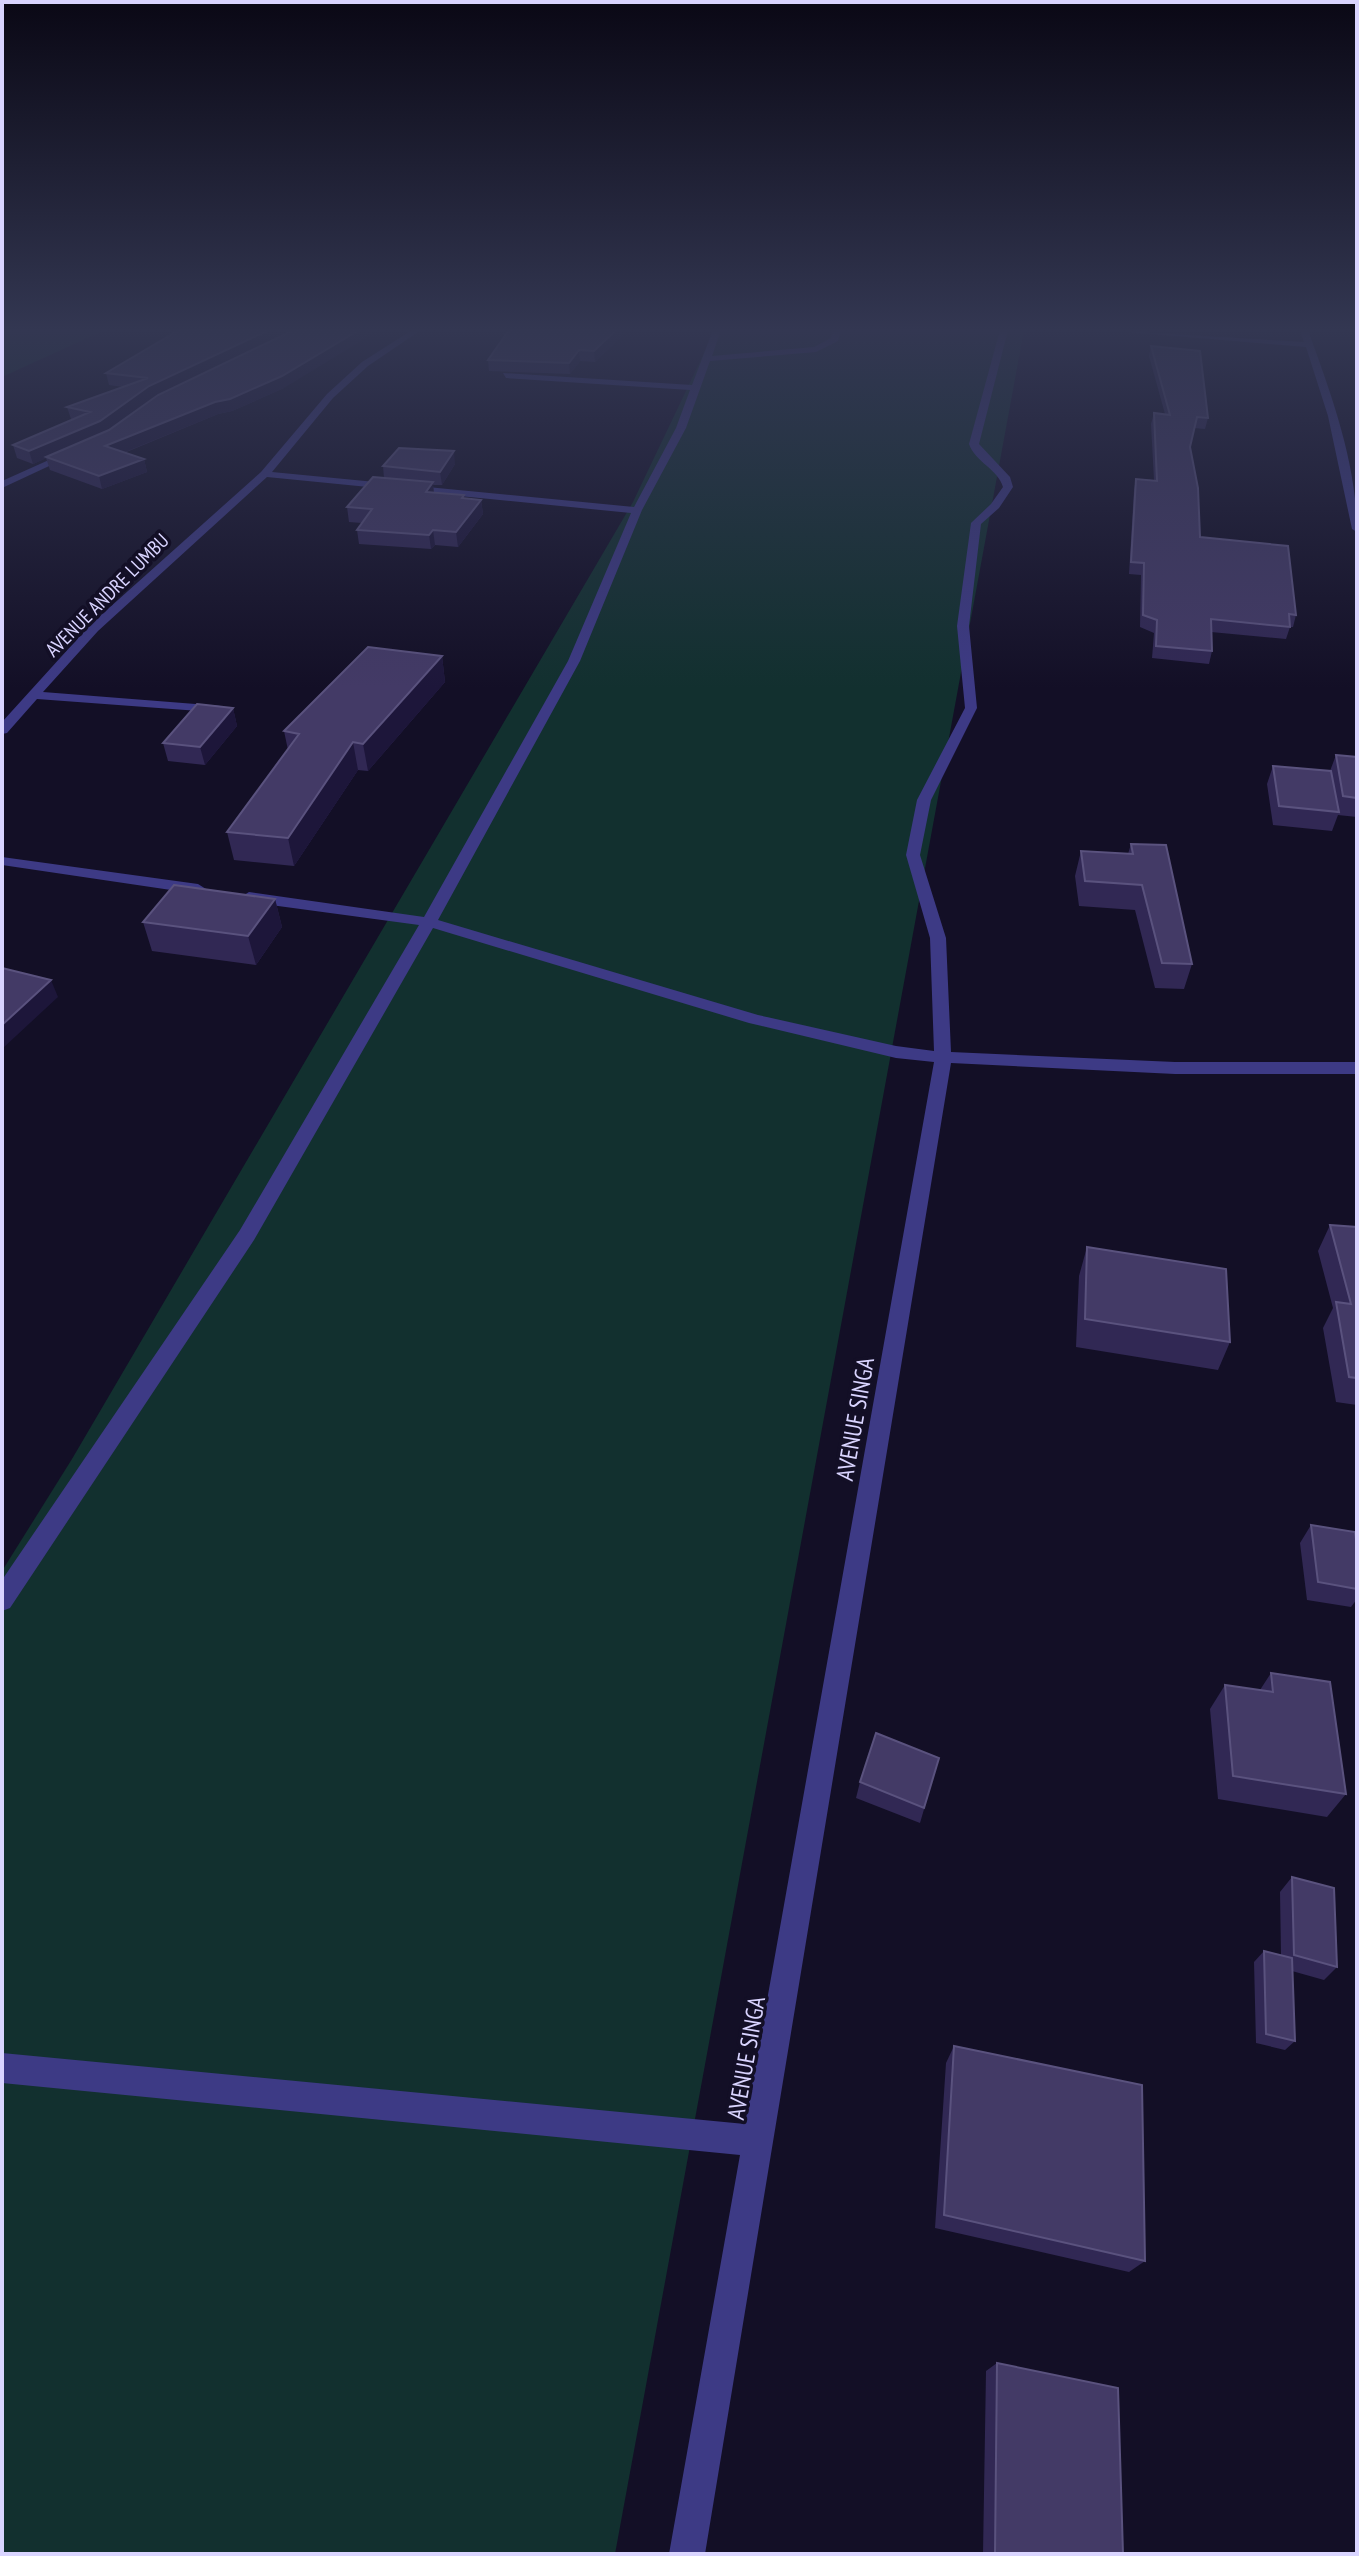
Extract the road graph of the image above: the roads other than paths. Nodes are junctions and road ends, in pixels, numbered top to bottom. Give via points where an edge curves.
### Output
1 (83, 449) edge
2 (286, 449) edge
3 (670, 449) edge
4 (976, 449) edge
5 (1340, 449) edge
6 (265, 474) junction
7 (2, 485) edge
8 (637, 510) junction
9 (1357, 529) edge
10 (34, 695) junction
11 (221, 710) edge
12 (2, 730) edge
13 (2, 861) edge
14 (207, 891) edge
15 (239, 895) edge
16 (429, 922) junction
17 (943, 1057) junction
18 (1357, 1068) edge
19 (2, 1600) edge
20 (2, 2068) edge
21 (758, 2141) junction
22 (687, 2554) edge

1 - 7 street
2 - 6 street, AVENUE ANDRE LUMBU
3 - 8 street
4 - 17 street, AVENUE SINGA via 1008,487 976,523 963,642 973,698 924,800 913,855 938,938
5 - 9 street
6 - 8 street
6 - 10 street, AVENUE ANDRE LUMBU via 94,628
8 - 16 street via 574,661
10 - 11 street
10 - 12 street, AVENUE ANDRE LUMBU
13 - 14 street
15 - 16 street
16 - 17 street via 755,1019 863,1045
16 - 19 street via 247,1235
17 - 18 street via 1175,1068
17 - 21 street, AVENUE SINGA
20 - 21 street
21 - 22 street, AVENUE SINGA

